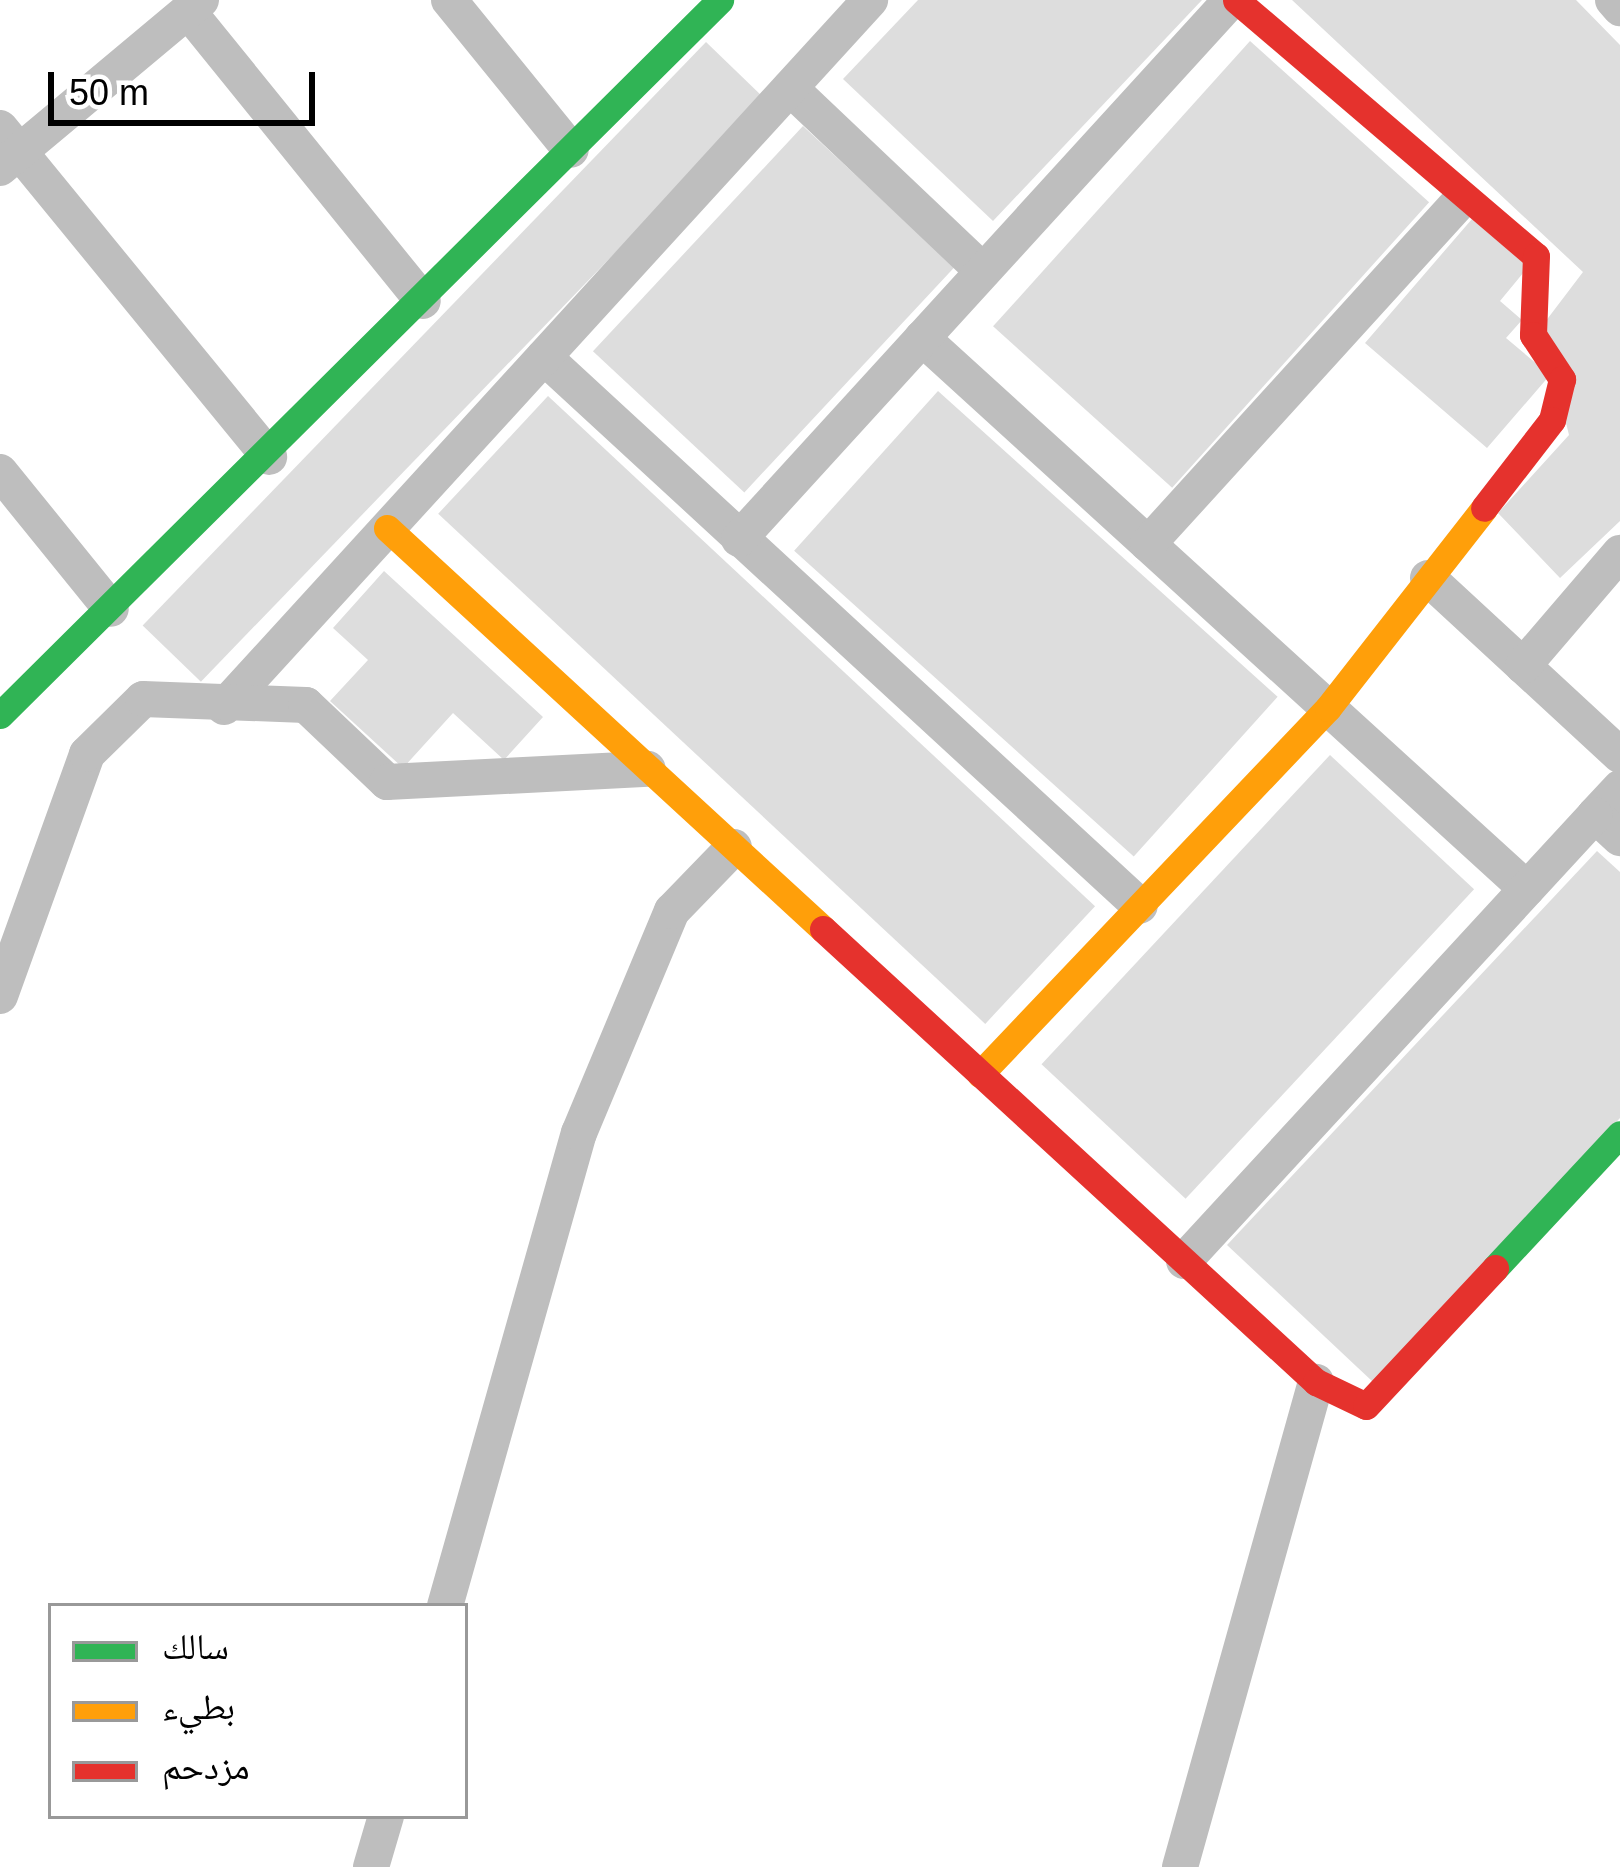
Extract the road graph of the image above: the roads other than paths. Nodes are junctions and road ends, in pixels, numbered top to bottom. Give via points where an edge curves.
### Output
1 (449, 0) edge
2 (720, 0) edge
3 (870, 0) edge
4 (1233, 0) edge
5 (1613, 0) edge
6 (195, 5) edge
7 (1620, 8) edge
8 (790, 88) junction
9 (7, 149) edge
10 (571, 150) junction
11 (1462, 199) junction
12 (983, 271) junction
13 (423, 301) junction
14 (922, 338) junction
15 (544, 357) junction
16 (269, 457) junction
17 (0, 472) edge
18 (387, 528) junction
19 (739, 539) junction
20 (1148, 544) junction
21 (1620, 553) edge
22 (1427, 578) junction
23 (111, 609) junction
24 (1523, 666) junction
25 (224, 707) junction
26 (1328, 708) junction
27 (0, 715) edge
28 (1620, 755) edge
29 (648, 769) junction
30 (1612, 814) edge
31 (734, 847) junction
32 (1527, 889) junction
33 (1140, 906) junction
34 (0, 996) edge
35 (980, 1074) junction
36 (1620, 1133) edge
37 (1184, 1261) junction
38 (1316, 1382) junction
39 (446, 1603) edge
40 (385, 1819) edge
41 (371, 1867) edge
42 (1180, 1867) edge

1 - 10 street
2 - 10 street
3 - 8 street
4 - 11 street
4 - 12 street
5 - 7 street
6 - 9 street
6 - 13 street
8 - 12 street
8 - 15 street
9 - 16 street
10 - 13 street
11 - 20 street
11 - 22 street via 1536,256 1533,335 1562,379 1552,420
12 - 14 street
13 - 16 street
14 - 19 street
14 - 20 street
15 - 18 street
15 - 19 street
16 - 23 street
17 - 23 street
18 - 25 street
18 - 29 street
19 - 33 street
20 - 26 street
21 - 24 street
22 - 24 street
22 - 26 street
23 - 27 street
24 - 28 street
25 - 29 street via 305,705 387,782
25 - 34 street via 143,699 87,754
26 - 32 street
26 - 33 street
29 - 31 street
30 - 32 street
31 - 35 street
31 - 39 street via 672,911 579,1133
32 - 37 street
33 - 35 street
35 - 37 street
36 - 38 street via 1366,1406
37 - 38 street
38 - 42 street
40 - 41 street

